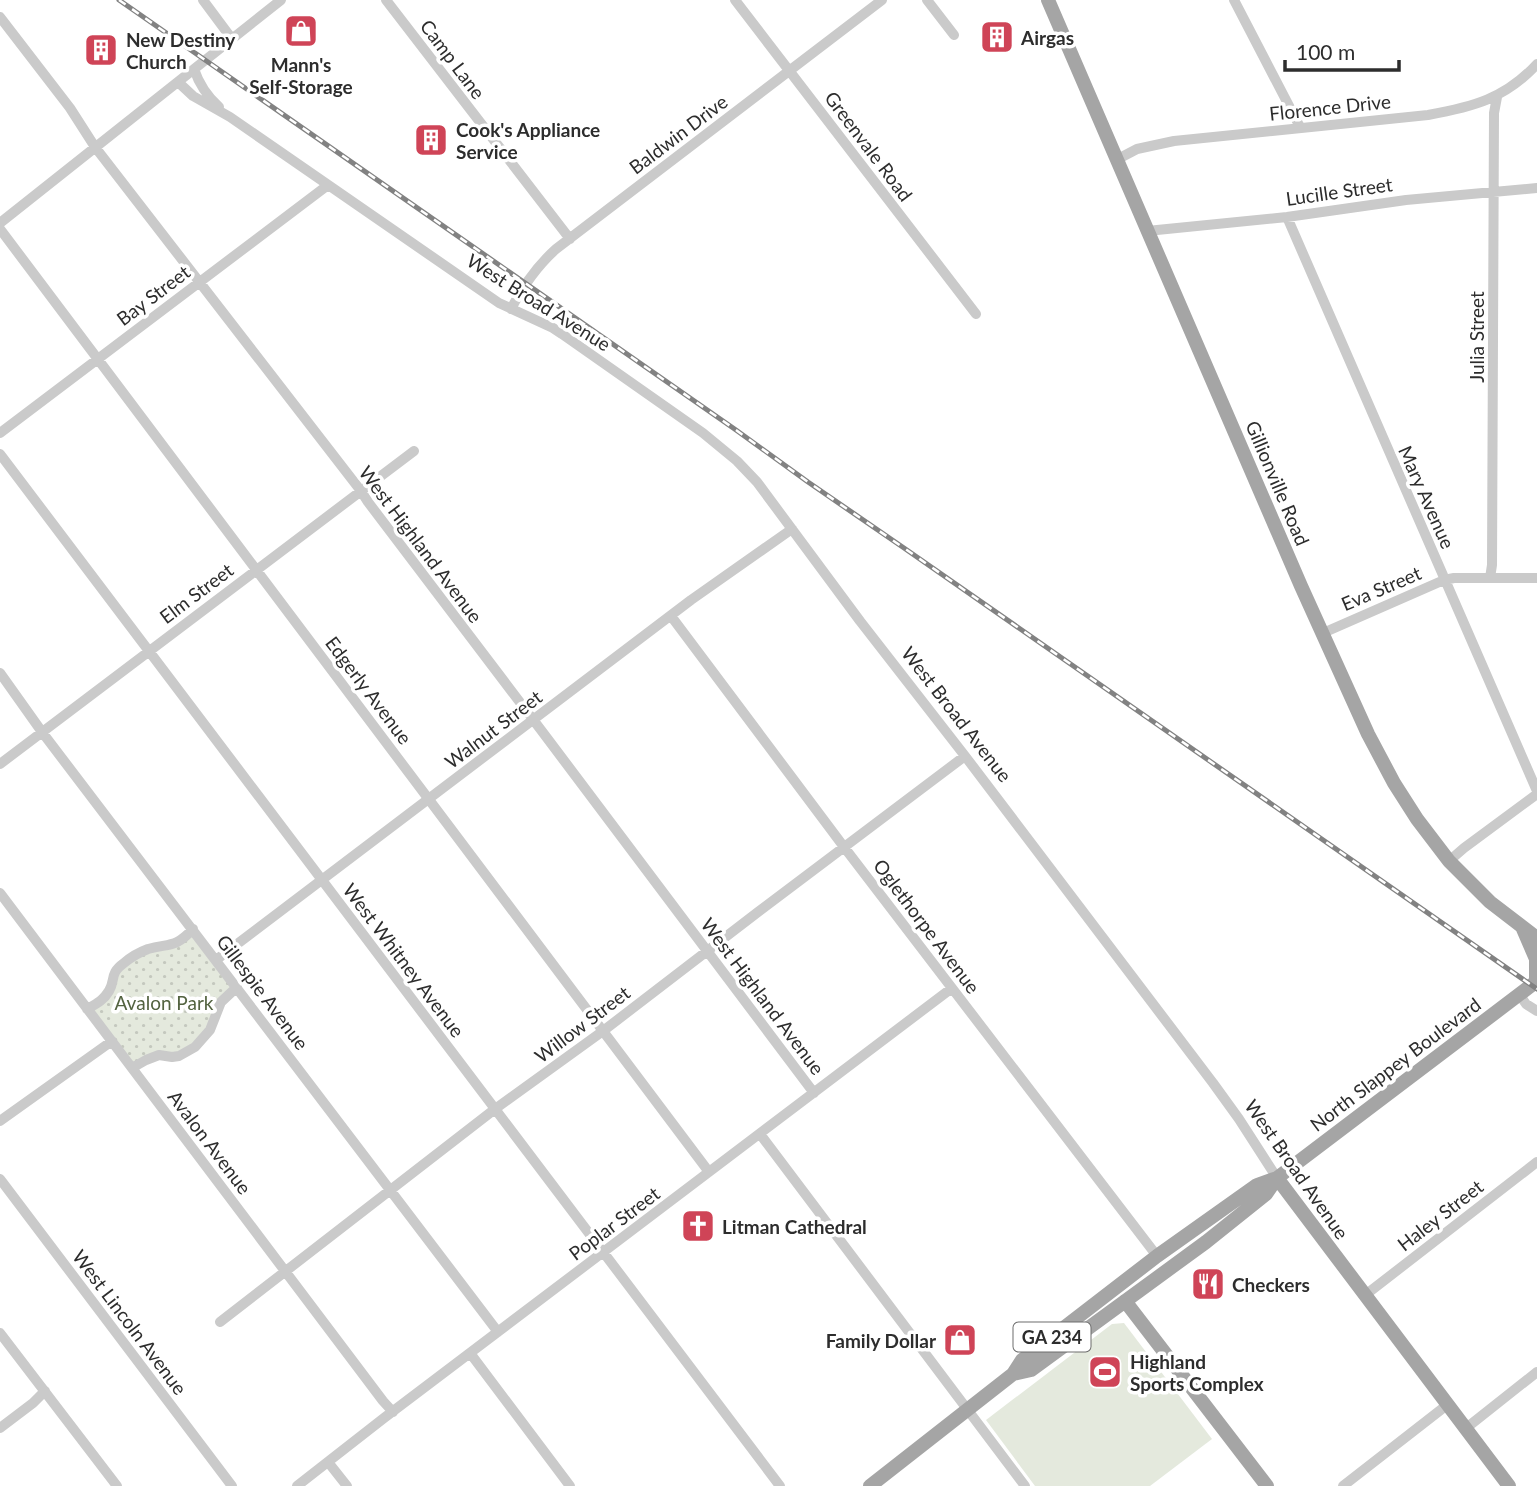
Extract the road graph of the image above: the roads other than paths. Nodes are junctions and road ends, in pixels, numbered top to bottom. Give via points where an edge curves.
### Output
1 (203, 0) edge
2 (281, 0) edge
3 (386, 0) edge
4 (735, 0) edge
5 (882, 0) edge
6 (927, 0) edge
7 (1048, 0) edge
8 (1234, 0) edge
9 (0, 17) edge
10 (954, 34) dead end
11 (232, 39) junction
12 (1537, 64) edge
13 (194, 69) junction
14 (789, 71) junction
15 (178, 82) junction
16 (1497, 97) junction
17 (230, 117) junction
18 (1300, 127) junction
19 (95, 147) junction
20 (1116, 160) junction
21 (328, 185) junction
22 (1537, 188) edge
23 (1494, 192) junction
24 (1287, 217) junction
25 (0, 223) edge
26 (0, 229) edge
27 (1147, 231) junction
28 (570, 239) junction
29 (199, 283) junction
30 (511, 309) junction
31 (976, 314) dead end
32 (97, 359) junction
33 (0, 433) edge
34 (414, 451) dead end
35 (0, 454) edge
36 (361, 491) junction
37 (792, 529) junction
38 (256, 570) junction
39 (1490, 578) junction
40 (1537, 579) edge
41 (1444, 580) junction
42 (671, 616) junction
43 (1323, 633) junction
44 (149, 652) junction
45 (0, 673) edge
46 (533, 721) junction
47 (42, 732) junction
48 (965, 756) junction
49 (0, 764) edge
50 (1537, 792) edge
51 (429, 800) junction
52 (844, 847) junction
53 (1449, 861) junction
54 (322, 880) junction
55 (0, 893) edge
56 (1522, 928) junction
57 (193, 929) junction
58 (1537, 938) edge
59 (708, 951) junction
60 (216, 960) junction
61 (1536, 981) edge
62 (237, 988) junction
63 (952, 988) junction
64 (1519, 994) junction
65 (87, 1009) junction
66 (1537, 1012) edge
67 (603, 1031) junction
68 (112, 1041) junction
69 (132, 1068) junction
70 (814, 1093) junction
71 (495, 1109) junction
72 (0, 1121) edge
73 (760, 1134) junction
74 (1537, 1162) edge
75 (709, 1172) junction
76 (1276, 1178) junction
77 (0, 1179) edge
78 (391, 1191) junction
79 (603, 1252) junction
80 (1157, 1256) junction
81 (286, 1271) junction
82 (1134, 1274) junction
83 (1364, 1296) junction
84 (1125, 1301) junction
85 (1095, 1304) junction
86 (220, 1322) dead end
87 (498, 1332) junction
88 (0, 1333) edge
89 (470, 1353) junction
90 (1537, 1372) edge
91 (1013, 1374) junction
92 (45, 1391) junction
93 (1447, 1405) junction
94 (966, 1410) junction
95 (393, 1412) junction
96 (0, 1428) edge
97 (1465, 1429) junction
98 (328, 1462) junction
99 (117, 1486) edge
100 (232, 1486) edge
101 (297, 1486) edge
102 (346, 1486) edge
103 (570, 1486) edge
104 (780, 1486) edge
105 (870, 1486) edge
106 (1025, 1486) edge
107 (1267, 1486) edge
108 (1343, 1486) edge
109 (1509, 1486) edge

1 - 11 street
2 - 11 street
3 - 28 street, Camp Lane
4 - 14 street, Greenvale Road
5 - 14 street, Baldwin Drive
6 - 10 street
7 - 20 main road, Gillionville Road
8 - 18 street
9 - 19 street, West Highland Avenue
11 - 13 street
12 - 16 street, Florence Drive
13 - 15 street
13 - 17 street, West Broad Avenue via 205,91
14 - 28 street, Baldwin Drive
14 - 31 street, Greenvale Road
15 - 17 street, West Broad Avenue
15 - 19 street
16 - 18 street, Florence Drive via 1428,115
16 - 23 street, Julia Street
17 - 21 street, West Broad Avenue
18 - 20 street, Florence Drive via 1152,144
19 - 25 street
19 - 29 street, West Highland Avenue
20 - 27 main road, Gillionville Road
21 - 29 street, Bay Street
21 - 30 street, West Broad Avenue
22 - 23 street, Lucille Street
23 - 24 street, Lucille Street
23 - 39 street, Julia Street
24 - 27 street, Lucille Street
24 - 41 street, Mary Avenue
26 - 32 street, Edgerly Avenue
27 - 43 main road, Gillionville Road
28 - 30 street, Baldwin Drive via 536,269
29 - 32 street, Bay Street
29 - 36 street, West Highland Avenue
30 - 37 street, West Broad Avenue via 553,328 703,433 757,482
32 - 33 street, Bay Street
32 - 38 street, Edgerly Avenue
34 - 36 street, Elm Street
35 - 44 street, West Whitney Avenue
36 - 38 street, Elm Street
36 - 46 street, West Highland Avenue
37 - 42 street, Walnut Street
37 - 48 street, West Broad Avenue
38 - 44 street, Elm Street
38 - 51 street, Edgerly Avenue
39 - 40 street, Eva Street
39 - 41 street, Eva Street
41 - 43 street, Eva Street
41 - 50 street, Mary Avenue
42 - 46 street, Walnut Street
42 - 52 street, Oglethorpe Avenue
43 - 53 main road, Gillionville Road via 1394,783
44 - 47 street, Elm Street
44 - 54 street, West Whitney Avenue
45 - 47 street, Gillespie Avenue
46 - 51 street, Walnut Street
46 - 59 street, West Highland Avenue
47 - 49 street, Elm Street
47 - 57 street, Gillespie Avenue
48 - 52 street, Willow Street
48 - 76 street, West Broad Avenue via 1213,1083
50 - 53 street
51 - 54 street, Walnut Street
51 - 67 street, Edgerly Avenue
52 - 59 street, Willow Street
52 - 63 street, Oglethorpe Avenue
53 - 56 main road, Gillionville Road
54 - 60 street, Walnut Street
54 - 71 street, West Whitney Avenue
55 - 65 street, Avalon Avenue
56 - 58 main road, Gillionville Road
56 - 61 main road via 1536,959
57 - 60 street, Gillespie Avenue
57 - 65 street via 177,943 148,949 123,963 115,971 110,990
59 - 67 street, Willow Street
59 - 70 street, West Highland Avenue
60 - 62 street, Gillespie Avenue
61 - 64 main road, North Slappey Boulevard
62 - 69 street via 221,1002 210,1030 195,1047 180,1056 159,1055
62 - 78 street, Gillespie Avenue
63 - 70 street, Poplar Street
63 - 80 street, Oglethorpe Avenue
64 - 66 street
64 - 76 main road, North Slappey Boulevard
65 - 68 street, Avalon Avenue
67 - 71 street, Willow Street
67 - 75 street, Edgerly Avenue
68 - 69 street, Avalon Avenue
68 - 72 street
69 - 81 street, Avalon Avenue
70 - 73 street, Poplar Street
71 - 78 street, Willow Street
71 - 79 street, West Whitney Avenue
73 - 75 street, Poplar Street
73 - 94 street
74 - 83 street, Haley Street
75 - 79 street, Poplar Street
76 - 80 main road, North Slappey Boulevard via 1257,1185
76 - 83 main road, West Broad Avenue
76 - 84 main road, North Slappey Boulevard via 1266,1194
77 - 100 street, West Lincoln Avenue
78 - 81 street, Willow Street
78 - 87 street, Gillespie Avenue
79 - 87 street, Poplar Street
79 - 104 street, West Whitney Avenue
80 - 82 main road, North Slappey Boulevard
81 - 86 street, Willow Street
81 - 95 street, Avalon Avenue
82 - 84 main road
82 - 85 main road, GA 234
83 - 93 main road, West Broad Avenue
84 - 85 main road
84 - 91 main road, GA 234 via 1031,1370
84 - 107 main road
85 - 91 main road, GA 234 via 1022,1360
87 - 89 street, Poplar Street
88 - 92 street
89 - 95 street, Poplar Street
89 - 103 street
90 - 97 street
91 - 94 main road, GA 234
92 - 96 street
92 - 99 street
93 - 97 main road, West Broad Avenue
93 - 108 street
94 - 105 main road, GA 234
94 - 106 street
95 - 98 street, Poplar Street
97 - 109 main road, West Broad Avenue
98 - 101 street, Poplar Street
98 - 102 street

